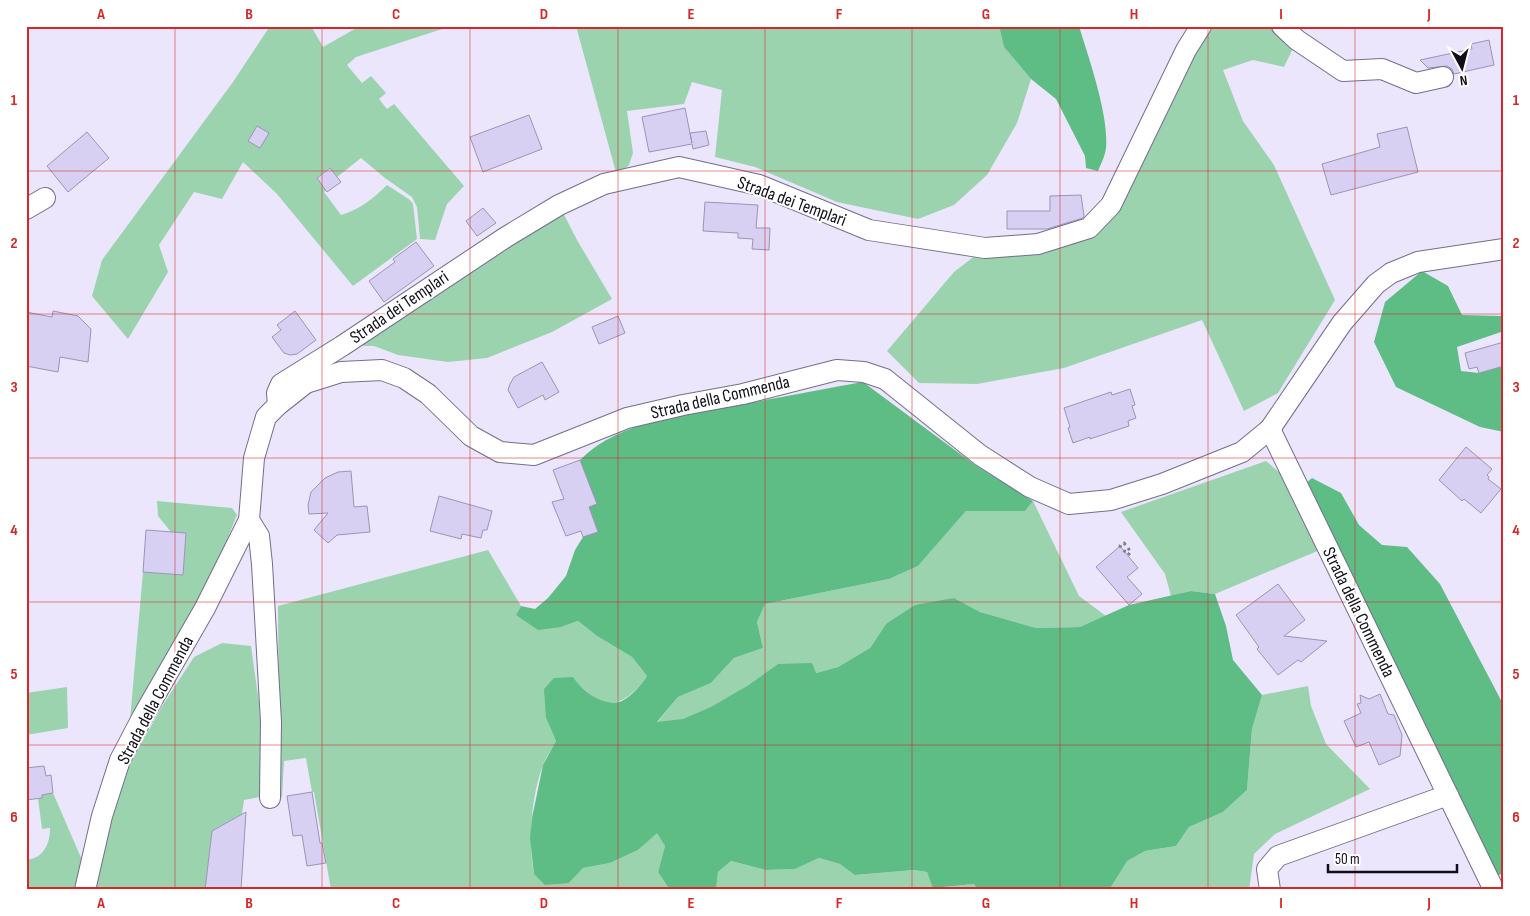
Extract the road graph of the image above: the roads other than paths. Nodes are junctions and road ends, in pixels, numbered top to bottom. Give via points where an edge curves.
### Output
1 (1201, 26) edge
2 (1282, 26) edge
3 (1443, 78) dead end
4 (45, 198) dead end
5 (26, 209) edge
6 (1504, 249) edge
7 (278, 405) junction
8 (1270, 430) junction
9 (249, 520) junction
10 (1448, 795) junction
11 (270, 798) dead end
12 (85, 890) edge
13 (1270, 890) edge
14 (1494, 890) edge

1 - 7 street, Strada dei Templari via 1186,50 1112,205 1089,228 1038,244 985,248 869,230 759,185 679,167 604,184 559,205 281,384 277,393
2 - 3 street via 1343,71 1382,68 1416,83
4 - 5 street
6 - 8 street, Strada della Commenda via 1418,262 1391,273 1376,284 1342,323
7 - 8 street, Strada della Commenda via 306,383 341,372 382,370 404,378 428,394 471,436 500,452 534,455 627,418 837,370 864,372 885,379 980,455 1030,487 1069,504 1111,500 1162,484 1242,452
7 - 9 street, Strada della Commenda via 266,417 254,458
8 - 10 street, Strada della Commenda
9 - 11 street via 259,536 262,564 271,722
9 - 12 street, Strada della Commenda via 205,608 120,760 102,816
10 - 13 street via 1278,856 1267,869
10 - 14 street, Strada della Commenda

